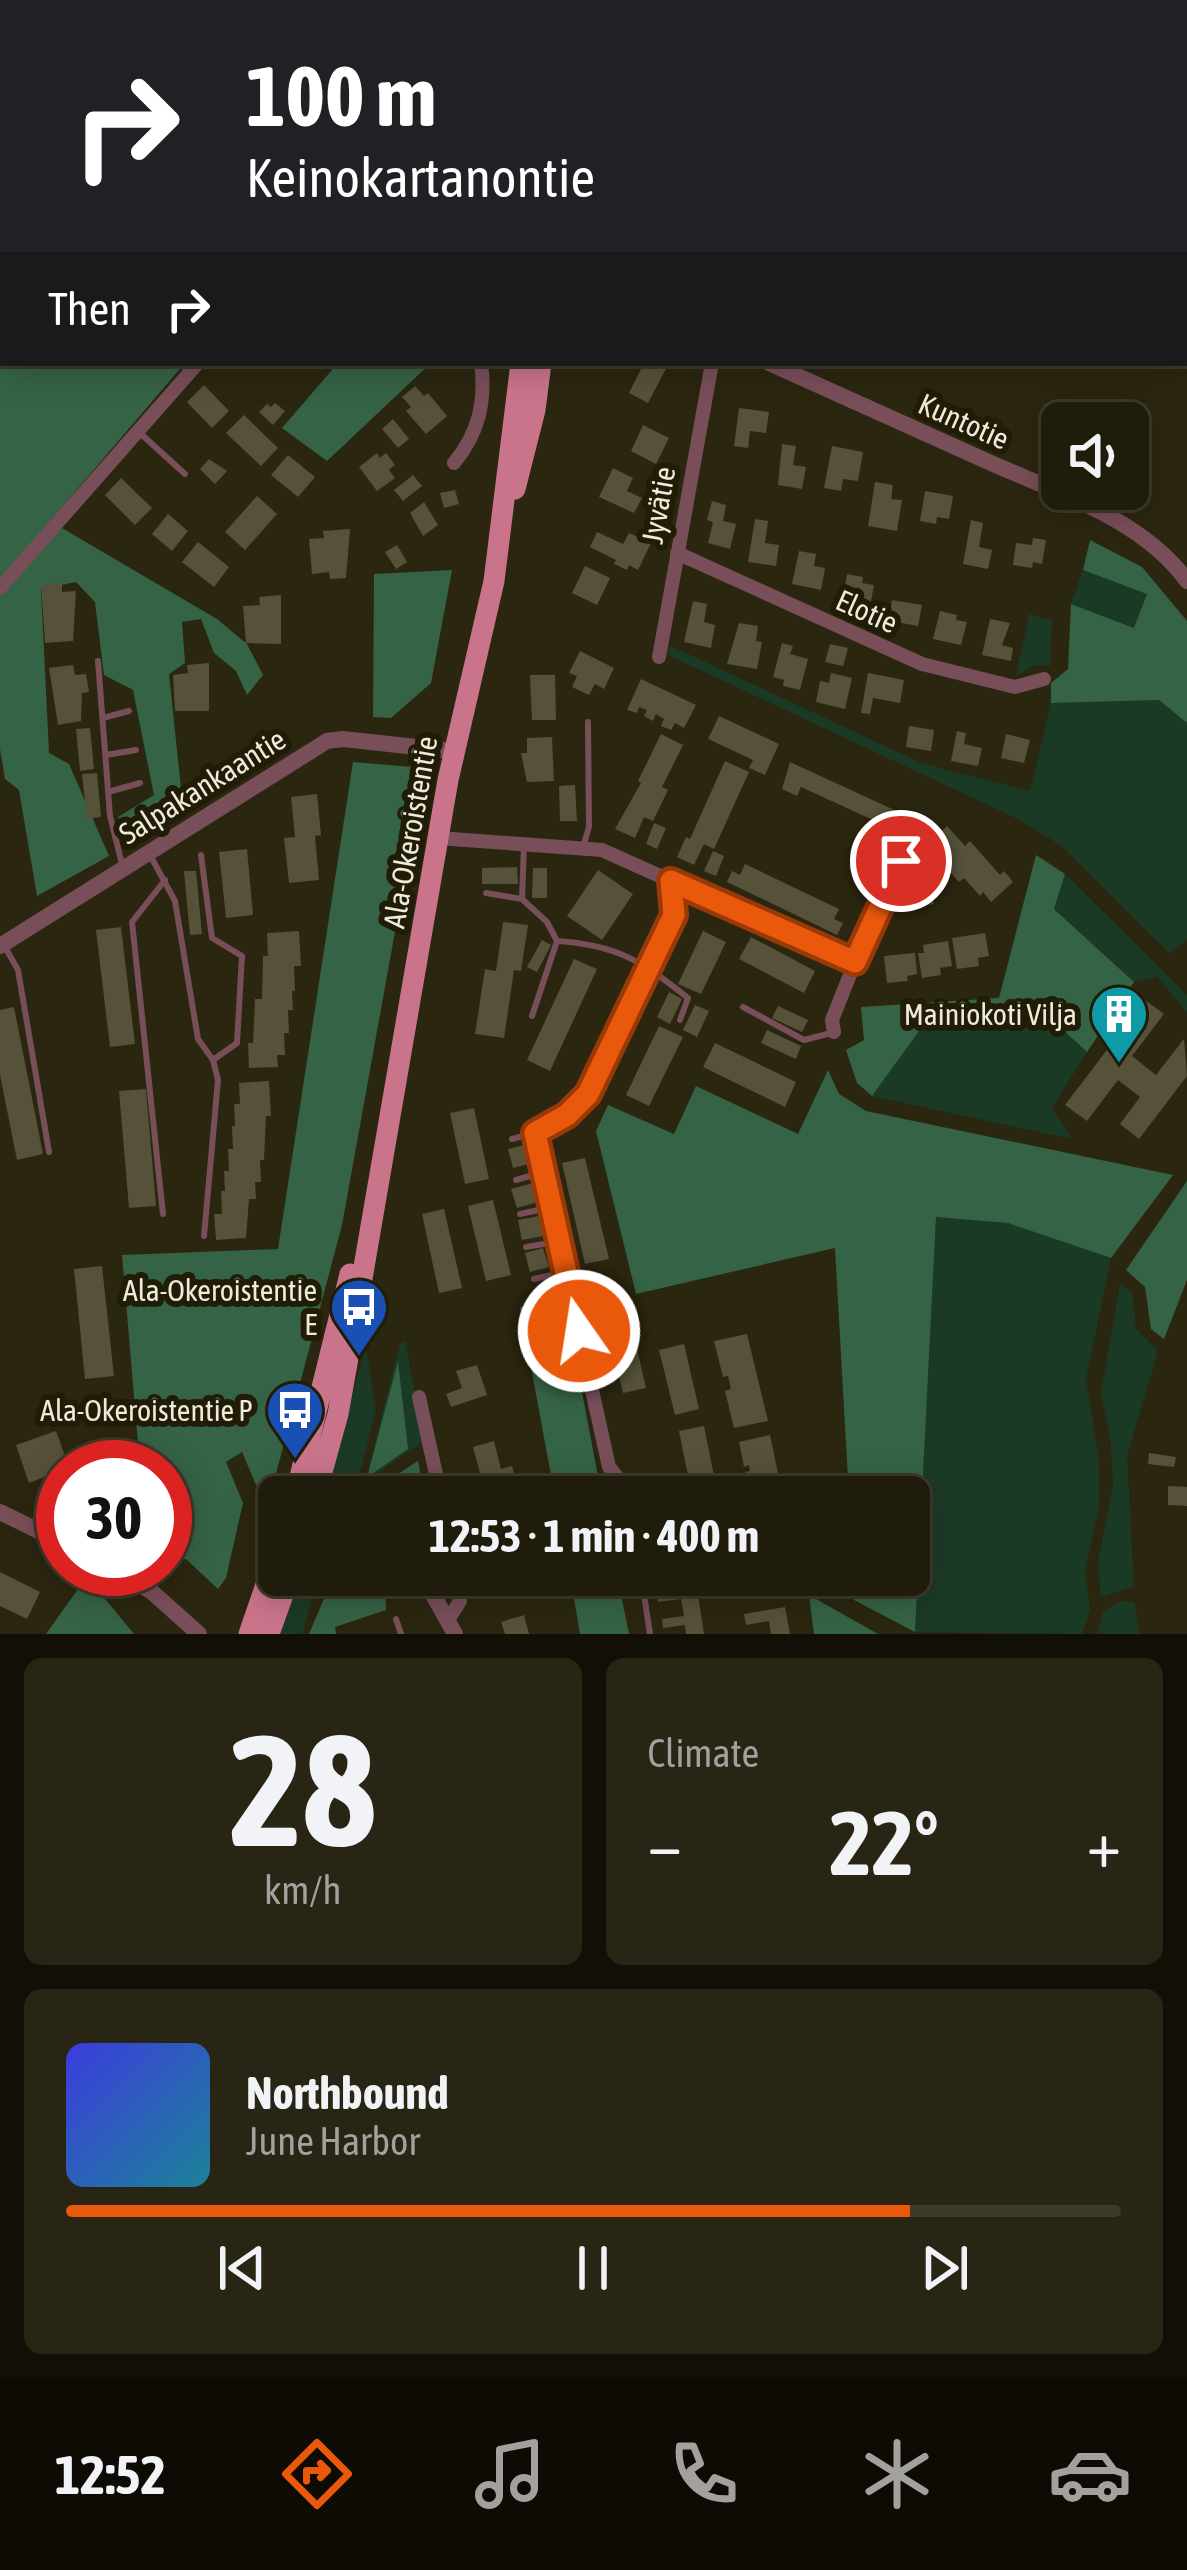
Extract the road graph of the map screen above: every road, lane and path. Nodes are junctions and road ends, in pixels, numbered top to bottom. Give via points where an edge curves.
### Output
1 (195, 366) edge
2 (482, 366) edge
3 (521, 366) edge
4 (541, 366) edge
5 (711, 366) edge
6 (776, 366) edge
7 (138, 431) junction
8 (454, 463) dead end
9 (185, 474) dead end
10 (502, 530) junction
11 (676, 553) junction
12 (1187, 581) edge
13 (0, 588) edge
14 (659, 657) dead end
15 (98, 661) dead end
16 (1045, 679) dead end
17 (129, 711) dead end
18 (103, 718) junction
19 (588, 722) dead end
20 (136, 750) dead end
21 (453, 751) junction
22 (106, 755) junction
23 (140, 784) dead end
24 (109, 792) junction
25 (916, 828) dead end
26 (438, 838) junction
27 (524, 842) junction
28 (583, 848) junction
29 (148, 851) junction
30 (201, 855) dead end
31 (123, 868) junction
32 (165, 880) junction
33 (671, 881) junction
34 (486, 893) dead end
35 (522, 898) junction
36 (557, 940) junction
37 (2, 945) edge
38 (855, 962) junction
39 (649, 967) junction
40 (743, 1006) dead end
41 (532, 1016) dead end
42 (680, 1020) dead end
43 (834, 1032) joint
44 (214, 1060) junction
45 (535, 1133) junction
46 (512, 1139) dead end
47 (383, 1146) junction
48 (49, 1152) dead end
49 (544, 1172) junction
50 (516, 1180) dead end
51 (551, 1208) junction
52 (163, 1214) dead end
53 (520, 1214) dead end
54 (204, 1235) dead end
55 (559, 1241) junction
56 (526, 1247) dead end
57 (566, 1272) junction
58 (534, 1279) dead end
59 (418, 1397) dead end
60 (300, 1476) edge
61 (321, 1476) edge
62 (436, 1476) edge
63 (616, 1476) edge
64 (0, 1512) edge
65 (36, 1530) edge
66 (156, 1596) edge
67 (262, 1596) edge
68 (283, 1596) edge
69 (431, 1596) edge
70 (460, 1596) edge
71 (644, 1596) edge
72 (396, 1619) dead end
73 (452, 1627) edge
74 (199, 1634) edge
75 (249, 1634) edge
76 (269, 1634) edge
77 (400, 1634) edge
78 (650, 1634) edge

1 - 7 street
2 - 8 street via 478,423
3 - 10 main road, Ala-Okeroistentie
4 - 10 main road, Ala-Okeroistentie
5 - 11 street, Jyvätie
6 - 12 street, Kuntotie via 1082,504 1146,538
7 - 9 lane
7 - 13 street
10 - 21 main road, Ala-Okeroistentie
11 - 14 street, Jyvätie
11 - 16 street, Elotie via 922,664 1015,687
15 - 18 lane
17 - 18 lane
18 - 22 lane
19 - 28 lane
20 - 22 lane
21 - 26 main road, Ala-Okeroistentie
21 - 29 street, Salpakankaantie via 327,741
22 - 24 lane
23 - 24 lane
24 - 31 lane
25 - 38 street
26 - 27 street
26 - 47 main road, Ala-Okeroistentie
27 - 28 street
27 - 35 lane
28 - 33 street
29 - 31 street, Salpakankaantie
29 - 32 lane
30 - 44 lane via 212,938 242,956 238,1043
31 - 37 street, Salpakankaantie
32 - 44 lane via 198,1039
32 - 52 lane via 132,922
33 - 38 street
33 - 39 street via 674,915
34 - 35 lane
35 - 36 lane
36 - 39 lane via 601,944
36 - 41 lane
37 - 48 lane via 18,970
38 - 43 street
39 - 42 lane via 688,998
39 - 45 street via 588,1094
40 - 43 lane via 803,1040
44 - 54 lane
45 - 46 lane
45 - 49 street
47 - 60 main road, Ala-Okeroistentie
47 - 61 main road, Ala-Okeroistentie
49 - 50 lane
49 - 51 street
51 - 53 lane
51 - 55 street
55 - 56 lane
55 - 57 street
57 - 58 lane
57 - 63 street
59 - 62 street
64 - 65 street
66 - 74 street
67 - 75 main road
68 - 76 main road
69 - 73 street
70 - 73 street
71 - 78 lane
72 - 77 lane

